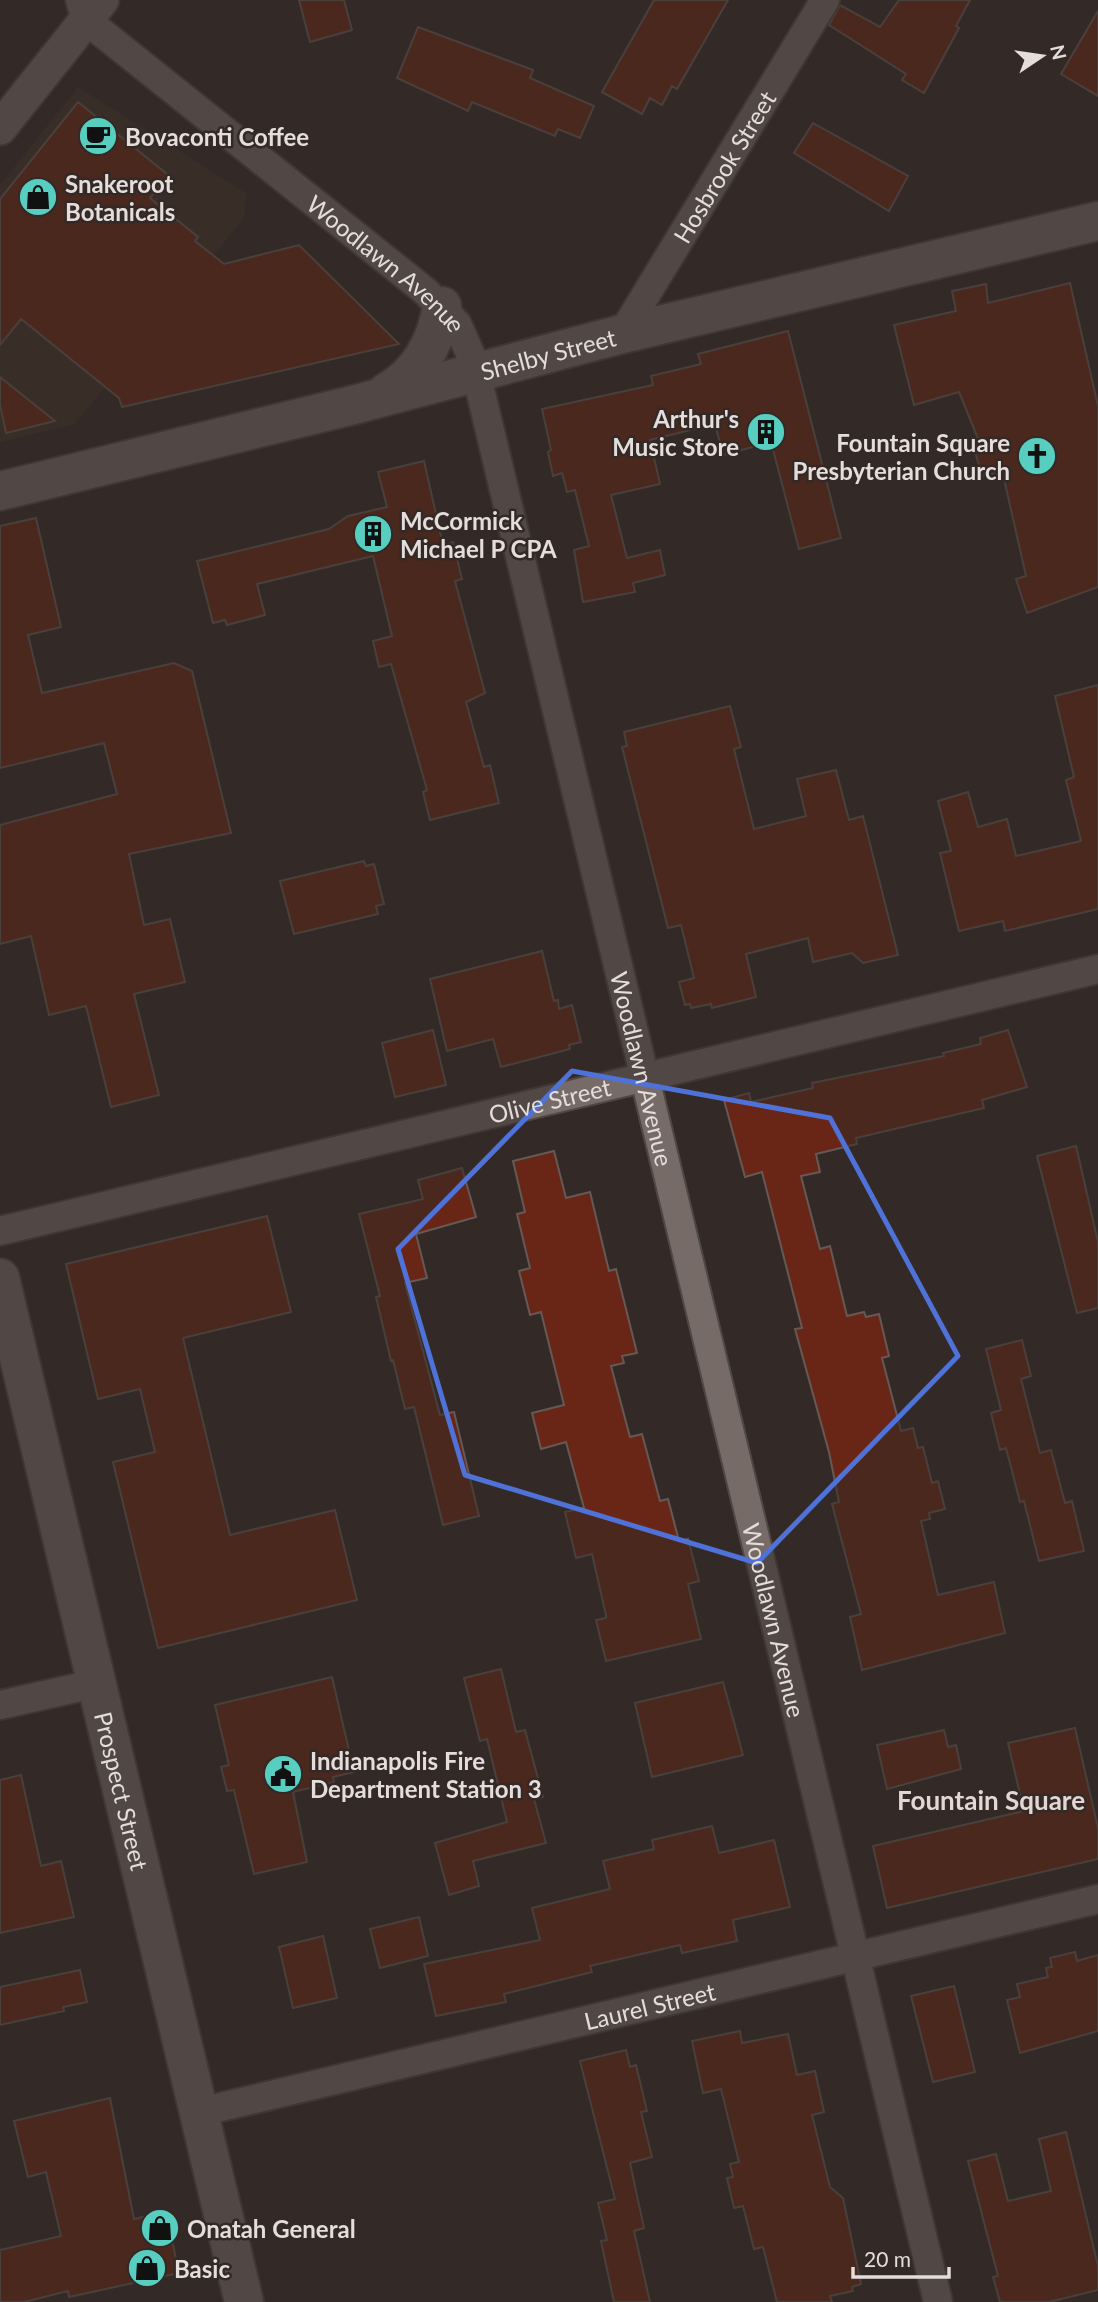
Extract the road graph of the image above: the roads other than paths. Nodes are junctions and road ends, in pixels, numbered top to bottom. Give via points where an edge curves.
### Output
1 (825, 0) edge
2 (89, 7) edge
3 (0, 128) edge
4 (1098, 221) edge
5 (442, 306) junction
6 (622, 334) junction
7 (478, 372) junction
8 (376, 398) junction
9 (0, 491) edge
10 (1098, 969) edge
11 (644, 1077) junction
12 (0, 1231) edge
13 (0, 1278) edge
14 (98, 1683) junction
15 (0, 1705) edge
16 (1098, 1899) edge
17 (855, 1956) junction
18 (200, 2112) junction
19 (242, 2302) edge
20 (938, 2302) edge

1 - 6 street, Hosbrook Street
2 - 3 street
2 - 5 street, Woodlawn Avenue
4 - 6 main road, Shelby Street
5 - 7 street, Woodlawn Avenue via 457,324
5 - 8 main road via 432,345 419,365 399,386
6 - 7 main road, Shelby Street
7 - 8 main road, Shelby Street
7 - 11 street, Woodlawn Avenue
8 - 9 main road, Shelby Street
10 - 11 street, Olive Street
11 - 12 street, Olive Street
11 - 17 street, Woodlawn Avenue
13 - 14 main road, Prospect Street
14 - 15 street
14 - 18 main road, Prospect Street
16 - 17 street, Laurel Street
17 - 18 street, Laurel Street
17 - 20 street, Woodlawn Avenue
18 - 19 main road, Prospect Street

